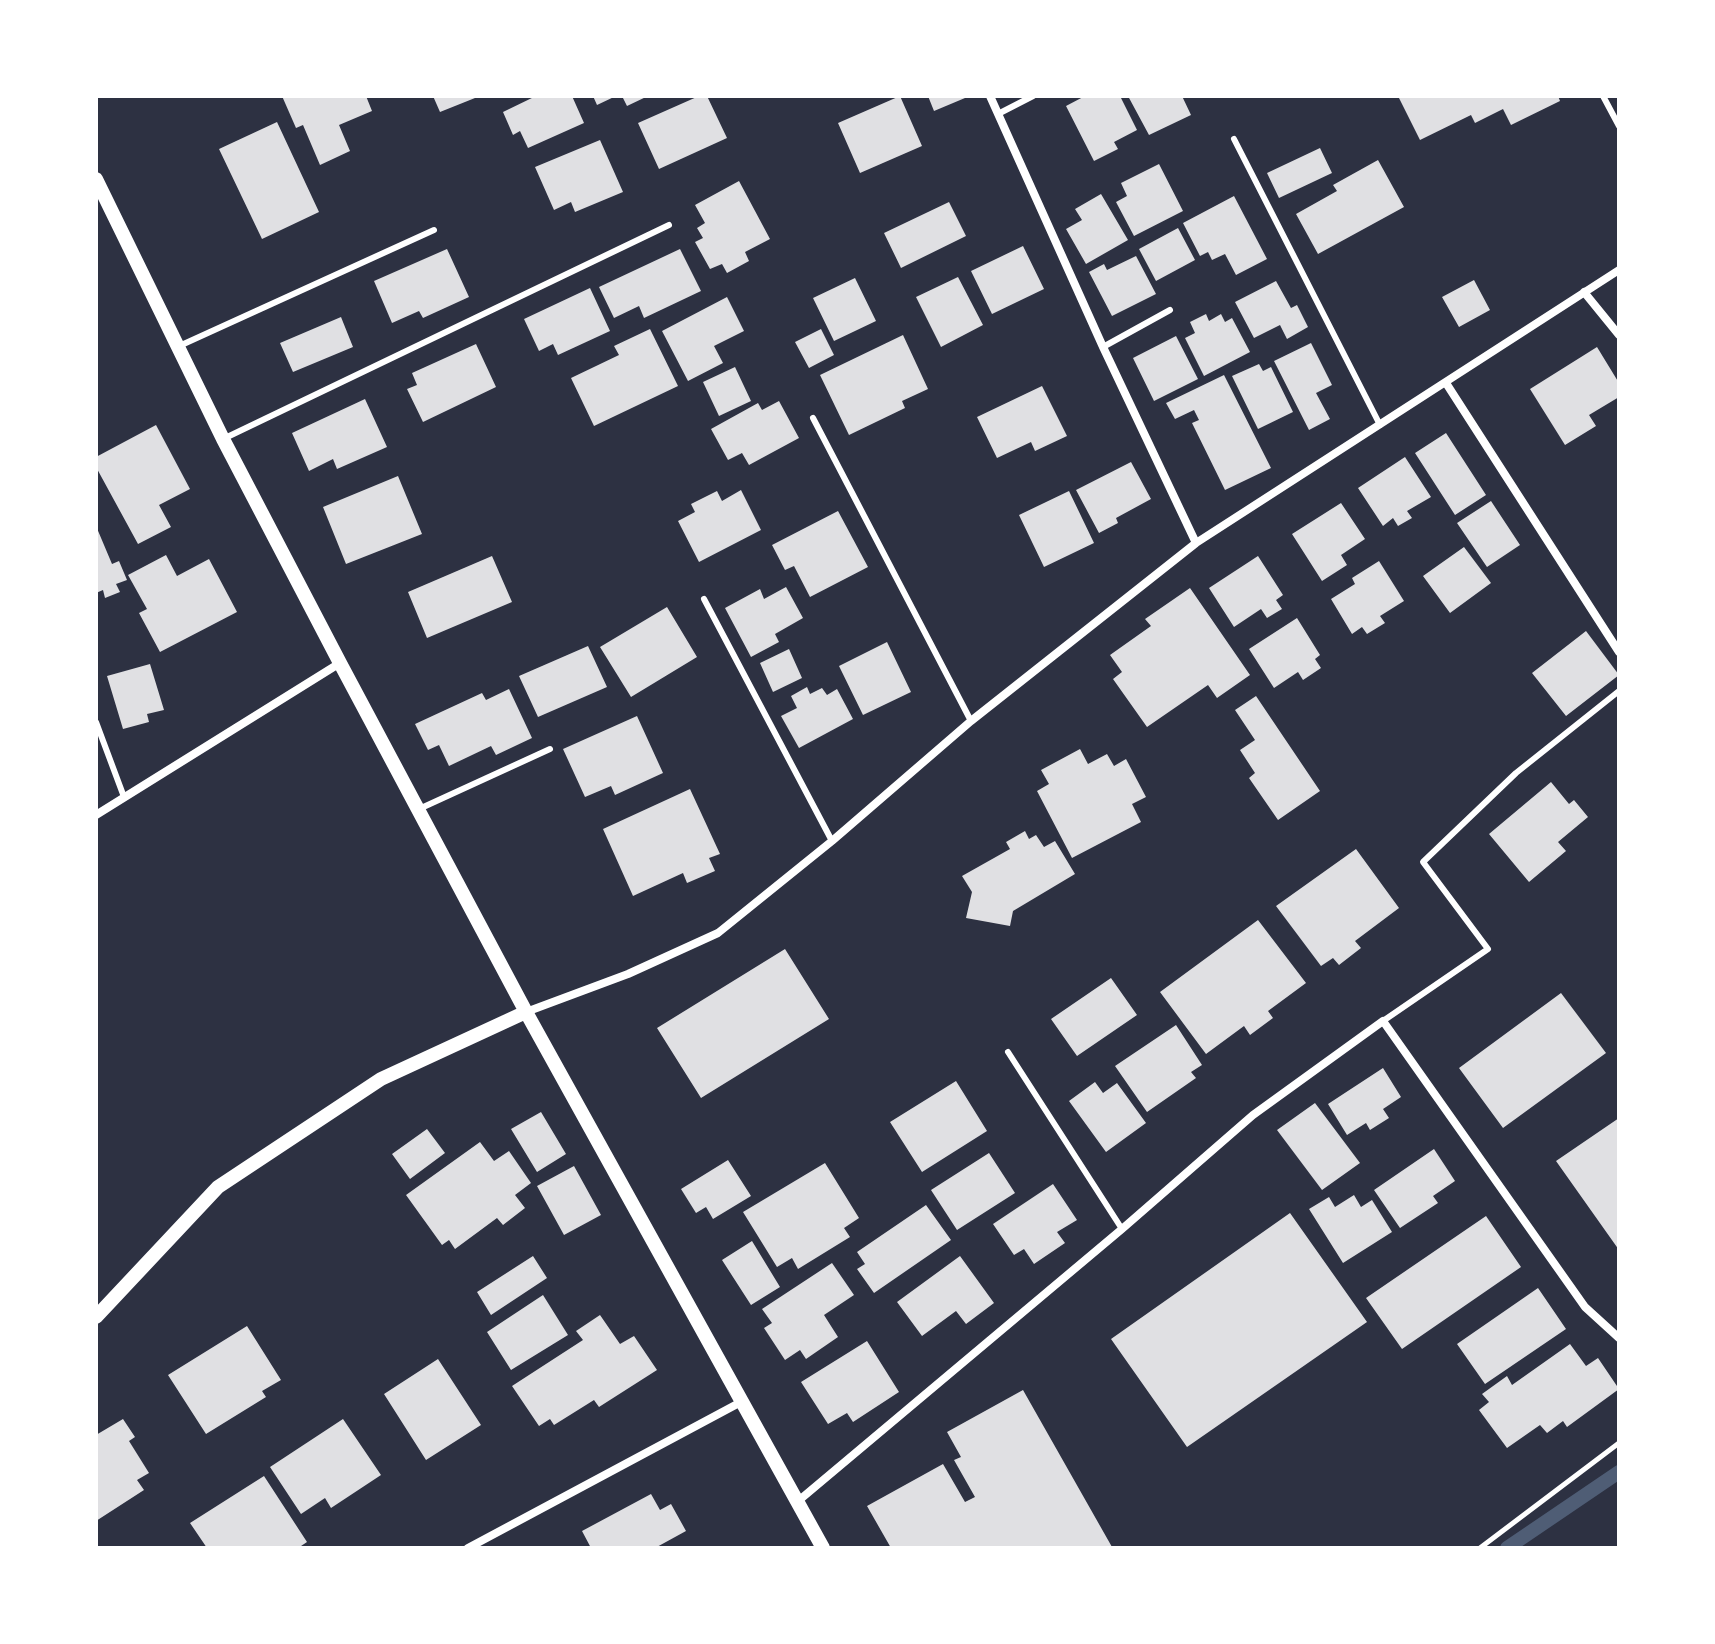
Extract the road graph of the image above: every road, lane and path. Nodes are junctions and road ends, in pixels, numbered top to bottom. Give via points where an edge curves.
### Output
1 (990, 96) edge
2 (1033, 96) edge
3 (1603, 96) edge
4 (998, 114) junction
5 (1619, 126) edge
6 (1234, 139) dead end
7 (96, 179) edge
8 (669, 225) dead end
9 (434, 230) dead end
10 (1619, 270) edge
11 (1584, 292) junction
12 (1170, 310) dead end
13 (1619, 335) edge
14 (177, 347) junction
15 (1103, 347) junction
16 (1446, 383) junction
17 (813, 418) dead end
18 (1380, 425) junction
19 (223, 439) junction
20 (1196, 543) junction
21 (704, 599) dead end
22 (1619, 652) edge
23 (340, 663) junction
24 (1619, 691) edge
25 (971, 721) junction
26 (96, 722) edge
27 (550, 749) dead end
28 (124, 797) junction
29 (419, 809) junction
30 (96, 815) edge
31 (832, 841) junction
32 (526, 1012) junction
33 (1383, 1021) junction
34 (1008, 1052) dead end
35 (1122, 1229) junction
36 (96, 1317) edge
37 (1619, 1338) edge
38 (741, 1402) junction
39 (1619, 1443) edge
40 (797, 1502) junction
41 (468, 1548) edge
42 (823, 1548) edge
43 (1480, 1548) edge

1 - 4 street
2 - 4 lane
3 - 5 lane
4 - 15 street
6 - 18 lane
7 - 14 street
8 - 19 lane
9 - 14 lane
10 - 11 street
11 - 13 street
11 - 16 street
12 - 15 lane
14 - 19 street
15 - 20 street
16 - 18 street
16 - 22 street
17 - 25 lane
18 - 20 street
19 - 23 street
20 - 25 street
21 - 31 lane
23 - 28 street
23 - 29 street
24 - 33 lane via 1516,773 1423,862 1488,949
25 - 31 street
26 - 28 lane
27 - 29 lane
28 - 30 street
29 - 32 street
31 - 32 street via 718,933
32 - 36 street via 381,1079 218,1187
32 - 38 street
33 - 35 street via 1253,1115
33 - 37 street via 1585,1307
34 - 35 lane
35 - 40 street
38 - 40 street
38 - 41 street
39 - 43 path
40 - 42 street

